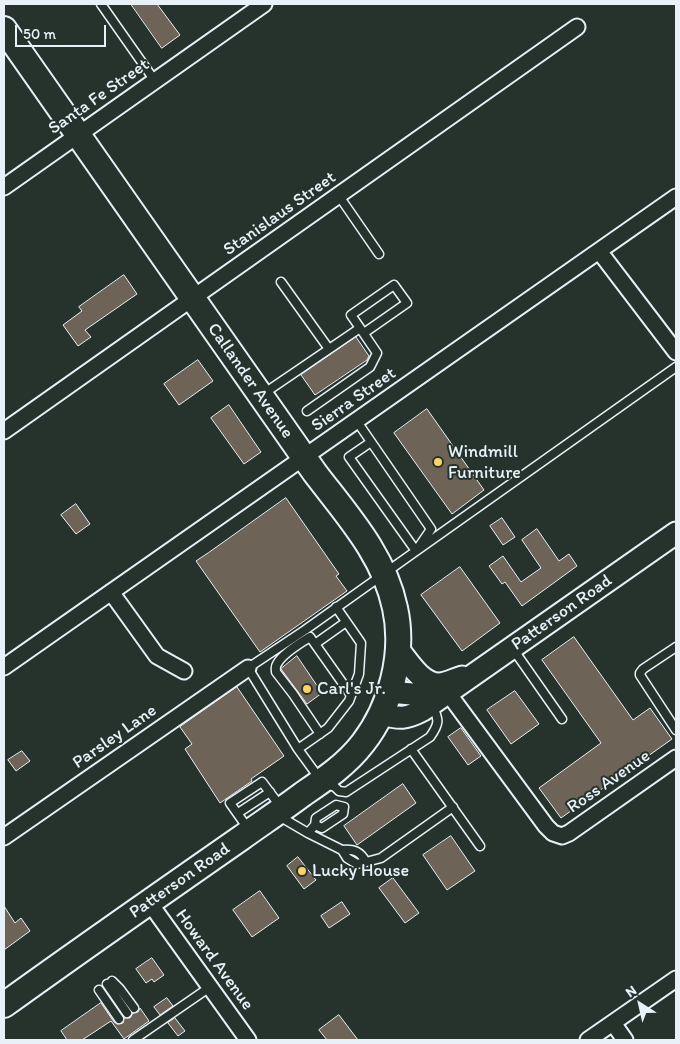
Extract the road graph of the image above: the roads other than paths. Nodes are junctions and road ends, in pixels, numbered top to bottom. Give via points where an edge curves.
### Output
1 (101, 4) edge
2 (264, 4) edge
3 (577, 27) dead end
4 (4, 29) edge
5 (155, 81) junction
6 (79, 135) junction
7 (4, 187) edge
8 (339, 196) junction
9 (676, 197) edge
10 (599, 251) junction
11 (379, 254) dead end
12 (281, 282) dead end
13 (192, 298) junction
14 (362, 330) junction
15 (329, 349) junction
16 (676, 352) edge
17 (676, 368) edge
18 (261, 395) junction
19 (307, 411) dead end
20 (356, 420) junction
21 (4, 431) edge
22 (371, 442) junction
23 (304, 457) junction
24 (676, 533) edge
25 (416, 551) junction
26 (384, 573) junction
27 (111, 592) junction
28 (336, 607) junction
29 (346, 622) junction
30 (312, 640) junction
31 (676, 647) edge
32 (512, 648) junction
33 (398, 649) junction
34 (4, 667) edge
35 (248, 668) junction
36 (184, 671) dead end
37 (476, 673) junction
38 (389, 692) junction
39 (352, 695) junction
40 (440, 698) junction
41 (381, 714) junction
42 (562, 719) dead end
43 (676, 730) edge
44 (320, 734) junction
45 (298, 749) junction
46 (411, 749) junction
47 (353, 755) joint
48 (676, 758) edge
49 (322, 782) junction
50 (346, 792) junction
51 (276, 805) junction
52 (344, 807) junction
53 (453, 807) junction
54 (244, 822) junction
55 (315, 824) junction
56 (308, 833) junction
57 (4, 837) edge
58 (480, 846) dead end
59 (149, 902) junction
60 (676, 979) edge
61 (109, 983) dead end
62 (210, 987) junction
63 (98, 990) dead end
64 (4, 1004) edge
65 (131, 1010) dead end
66 (119, 1019) dead end
67 (613, 1023) junction
68 (133, 1040) edge
69 (248, 1040) edge
70 (588, 1040) edge
71 (625, 1040) edge

1 - 5 lane
2 - 5 street, Santa Fe Street
3 - 8 street, Stanislaus Street
4 - 6 main road, Callander Avenue
5 - 6 street, Santa Fe Street
6 - 7 street, Santa Fe Street
6 - 13 main road, Callander Avenue
8 - 11 lane
8 - 13 street, Stanislaus Street
9 - 10 street, Sierra Street
10 - 16 street
10 - 20 street, Sierra Street
12 - 15 lane
13 - 18 main road, Callander Avenue
13 - 21 street, Stanislaus Street
14 - 14 lane via 351,315 394,285 407,303
14 - 15 lane
14 - 19 lane via 377,353 370,367
15 - 18 lane
17 - 25 lane
18 - 23 main road, Callander Avenue
20 - 22 lane
20 - 23 street, Sierra Street
22 - 25 lane via 431,529
22 - 25 lane via 349,458
23 - 26 main road, Callander Avenue via 368,544
23 - 27 street, Sierra Street
24 - 32 main road, Patterson Road
25 - 26 lane
26 - 28 lane
26 - 33 main road, Callander Avenue via 396,608
27 - 34 street, Sierra Street
27 - 36 street via 157,656
28 - 29 lane
28 - 35 lane
29 - 30 lane
29 - 39 lane via 361,643 359,674
30 - 39 lane
30 - 44 lane via 284,656 275,668
31 - 43 lane via 640,672
32 - 37 main road, Patterson Road
32 - 42 lane
33 - 37 main road via 427,681 439,684
33 - 38 main road, Callander Avenue
35 - 45 lane
35 - 57 street, Parsley Lane
37 - 40 main road, Patterson Road
38 - 40 main road
38 - 41 main road, Callander Avenue
39 - 44 lane
40 - 41 main road, Patterson Road via 410,717 395,718
40 - 46 lane via 436,729
40 - 48 street, Ross Avenue via 553,834 562,836 569,833
41 - 47 main road, Callander Avenue
44 - 45 lane
45 - 49 lane
46 - 50 lane
46 - 53 lane
47 - 49 main road, Patterson Road
49 - 50 lane
49 - 51 main road, Patterson Road
50 - 52 lane
51 - 54 main road, Patterson Road
51 - 54 lane via 262,782 230,803
51 - 56 lane
52 - 55 lane via 336,805 316,818
52 - 55 lane via 343,814 322,828
53 - 56 lane via 381,858 357,864 342,850
53 - 58 lane
54 - 59 main road, Patterson Road
55 - 56 lane
59 - 62 street, Howard Avenue
59 - 64 main road, Patterson Road
60 - 67 street
61 - 65 lane
62 - 68 lane
62 - 69 street, Howard Avenue
63 - 66 lane
67 - 70 street
67 - 71 street

